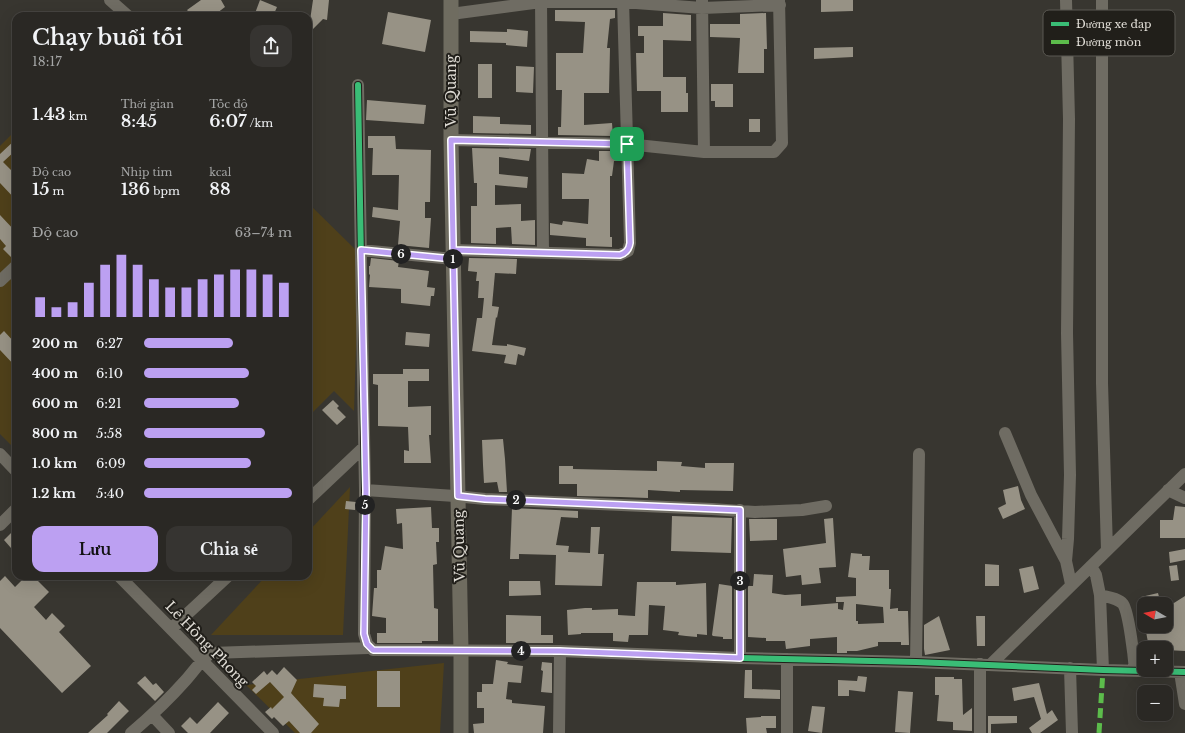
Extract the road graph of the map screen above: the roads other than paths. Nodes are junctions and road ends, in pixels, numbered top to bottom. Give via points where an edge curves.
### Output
1 (110, 0) edge
2 (1066, 0) edge
3 (1102, 0) edge
4 (542, 1) edge
5 (623, 1) edge
6 (780, 3) edge
7 (702, 4) edge
8 (451, 7) edge
9 (1066, 10) edge
10 (1102, 10) edge
11 (124, 12) edge
12 (1067, 56) edge
13 (1102, 56) edge
14 (358, 85) dead end
15 (451, 140) junction
16 (542, 142) junction
17 (627, 144) junction
18 (704, 152) junction
19 (361, 250) junction
20 (543, 253) junction
21 (453, 255) junction
22 (12, 270) edge
23 (0, 280) edge
24 (1004, 433) dead end
25 (364, 447) junction
26 (0, 454) edge
27 (919, 454) dead end
28 (12, 467) edge
29 (1185, 474) edge
30 (366, 490) junction
31 (1168, 490) junction
32 (312, 496) edge
33 (458, 496) junction
34 (1185, 498) edge
35 (826, 506) dead end
36 (740, 510) junction
37 (12, 513) edge
38 (0, 525) edge
39 (1107, 550) junction
40 (1066, 561) junction
41 (1091, 566) junction
42 (123, 580) edge
43 (224, 580) edge
44 (1071, 584) junction
45 (1100, 595) junction
46 (171, 629) junction
47 (367, 644) junction
48 (461, 651) junction
49 (560, 651) junction
50 (740, 658) junction
51 (787, 659) junction
52 (202, 660) junction
53 (916, 662) junction
54 (985, 664) junction
55 (1070, 668) junction
56 (1103, 670) junction
57 (1135, 670) junction
58 (1183, 672) edge
59 (1185, 704) edge
60 (152, 715) junction
61 (131, 733) edge
62 (169, 733) edge
63 (273, 733) edge
64 (461, 733) edge
65 (559, 733) edge
66 (787, 733) edge
67 (980, 733) edge
68 (1072, 733) edge

1 - 11 street
2 - 9 street
3 - 10 street
4 - 5 street
4 - 8 street
4 - 16 street
5 - 7 street
5 - 17 street
6 - 7 street
6 - 18 street via 782,143 774,152
7 - 18 street
8 - 15 main road, Vũ Quang
12 - 40 street via 1067,333 1070,475
13 - 39 street via 1102,383
14 - 19 street
15 - 16 street
15 - 21 main road, Vũ Quang
16 - 17 street
16 - 20 street
17 - 18 street
17 - 20 street via 630,243 628,251 620,255
19 - 21 street
19 - 25 street
20 - 21 street
21 - 33 main road, Vũ Quang
22 - 23 street
24 - 40 street via 1031,495
25 - 30 street
25 - 32 street
26 - 28 street
27 - 53 street
29 - 31 street
30 - 33 street
30 - 47 street via 364,634
31 - 34 street
31 - 39 street
33 - 36 street
33 - 48 main road, Vũ Quang
35 - 36 street via 785,512
36 - 50 street
37 - 38 street
39 - 41 street
40 - 44 street
41 - 44 street
41 - 45 street via 1096,575
42 - 46 street, Lê Hồng Phong
43 - 46 street
44 - 54 street
45 - 56 street
45 - 57 street via 1117,599 1123,604
46 - 52 street, Lê Hồng Phong
47 - 48 street via 373,650
47 - 52 street via 368,648 211,653
48 - 49 street
48 - 64 main road, Vũ Quang
49 - 50 street
49 - 65 street
50 - 51 street
51 - 53 street
51 - 66 street
52 - 60 street via 185,682
52 - 63 street, Lê Hồng Phong
53 - 54 street
54 - 55 street
54 - 67 street
55 - 56 street
55 - 68 street
56 - 57 street
57 - 58 street
58 - 59 street
60 - 61 street
60 - 62 street

